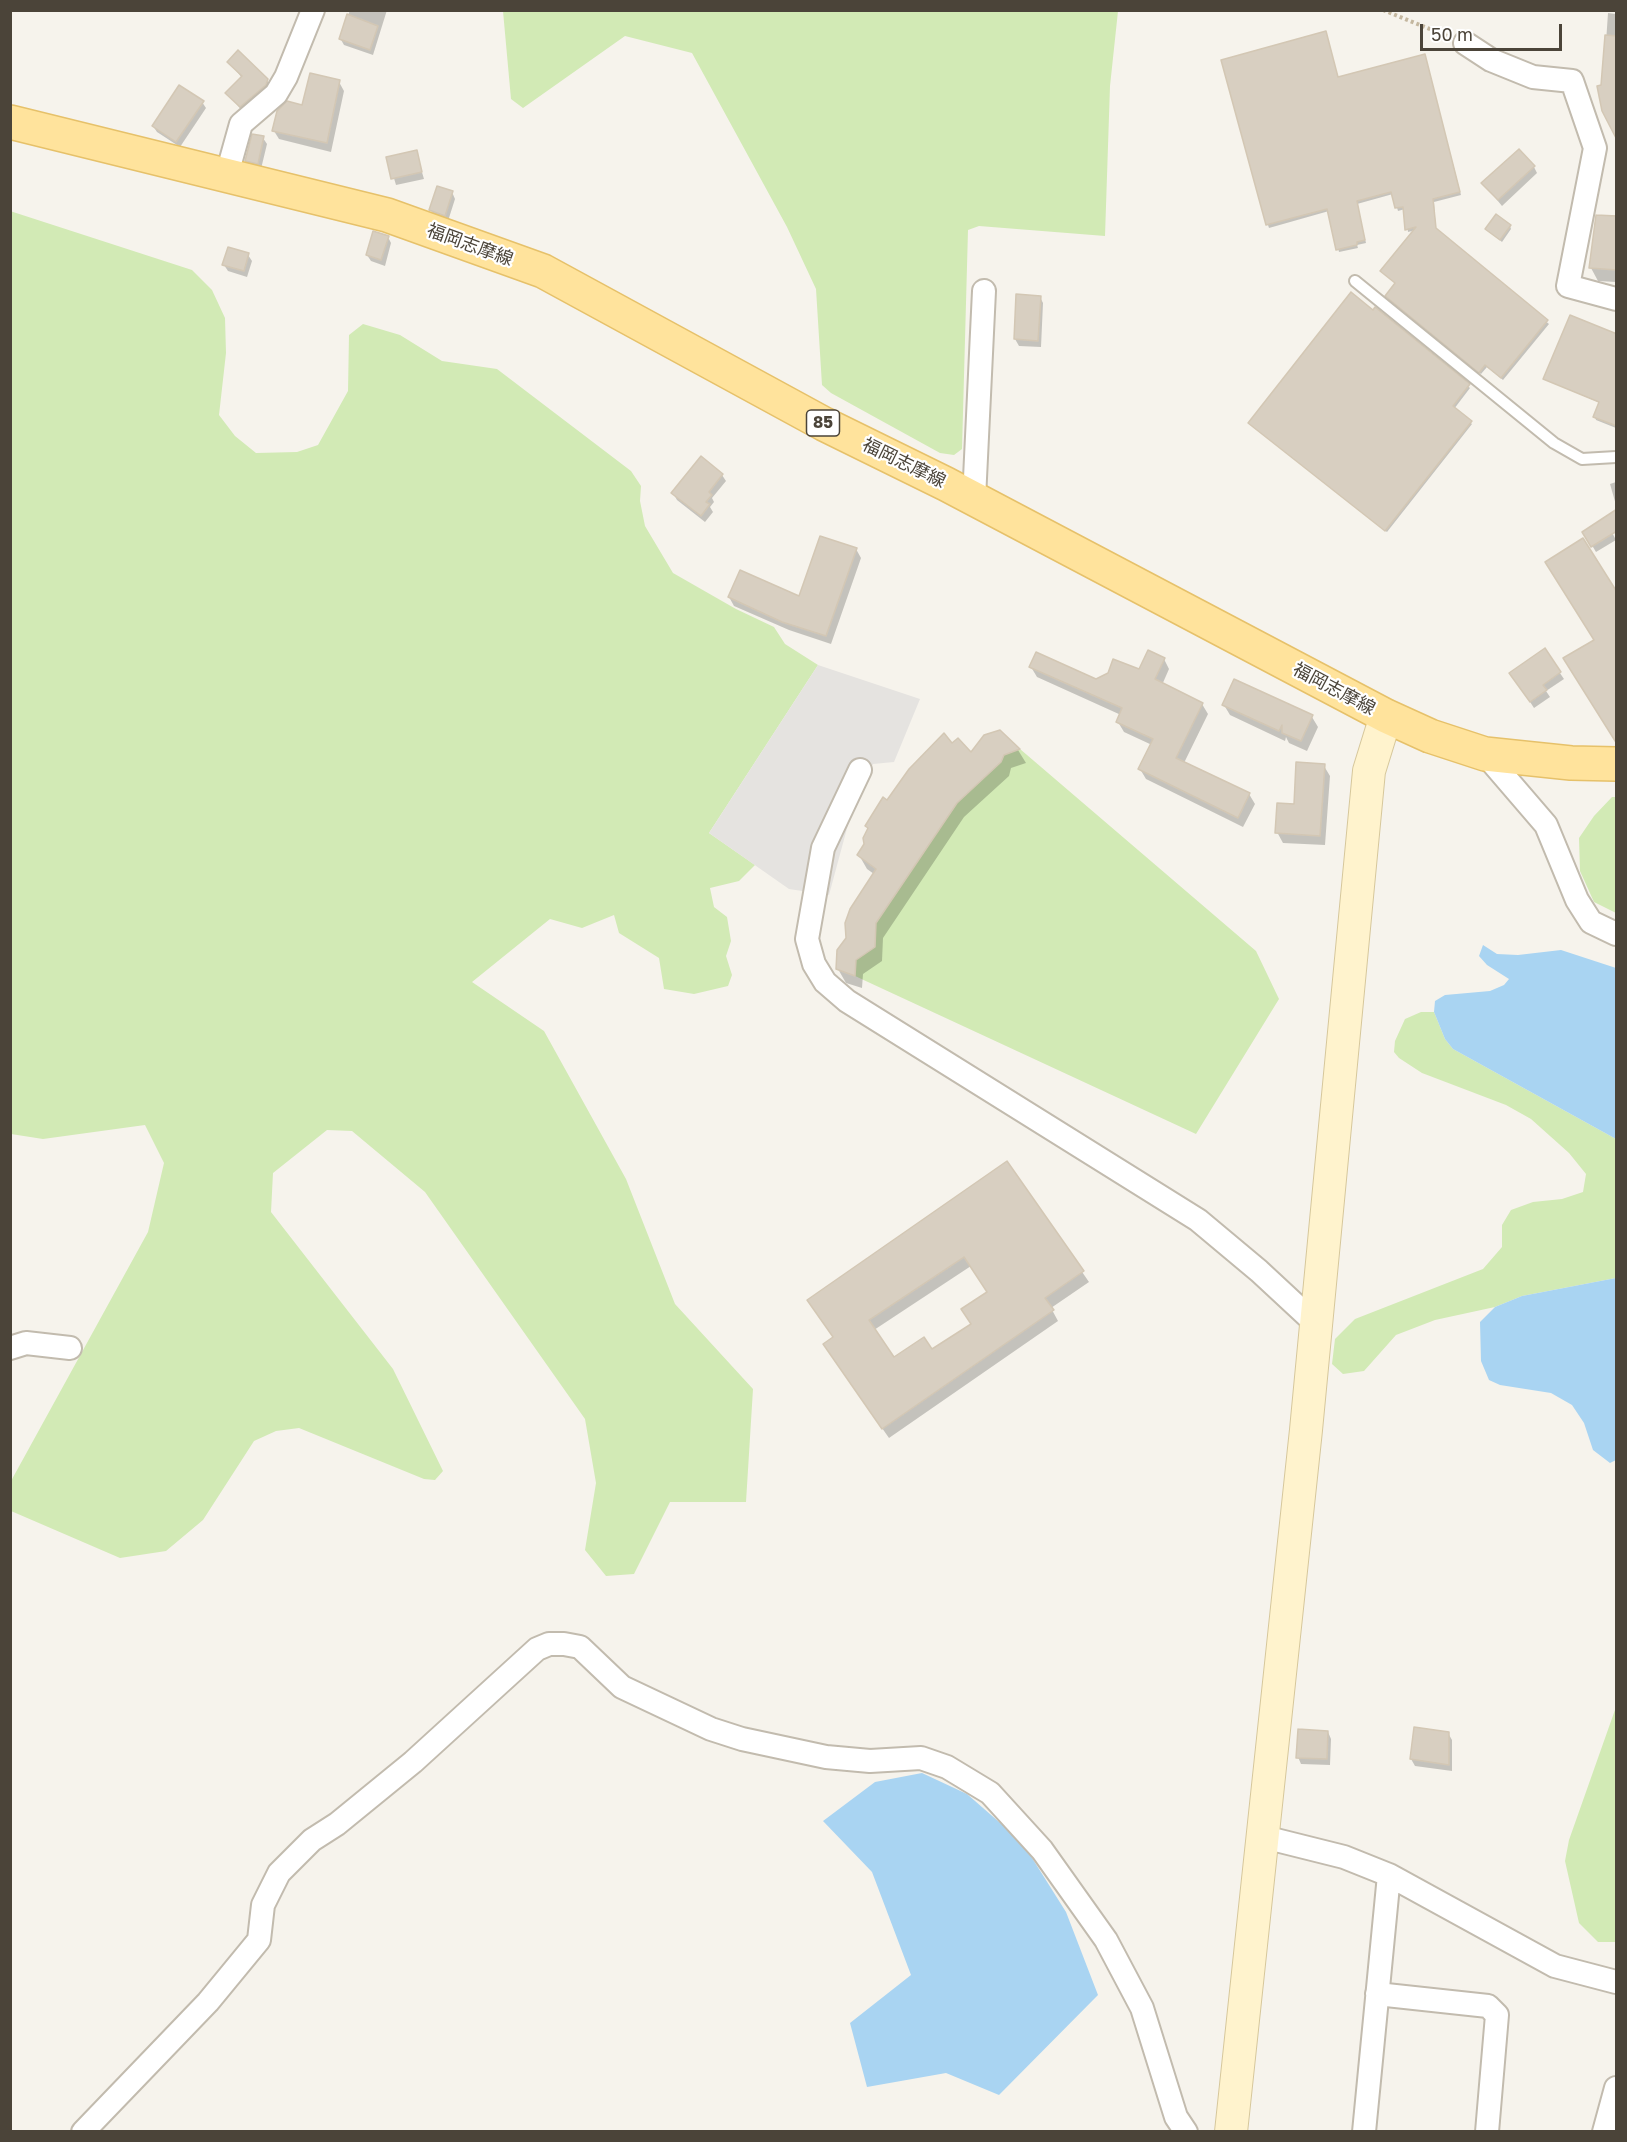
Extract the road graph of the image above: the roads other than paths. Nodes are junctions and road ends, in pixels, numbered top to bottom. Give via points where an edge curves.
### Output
1 (313, 10) edge
2 (1465, 43) road end
3 (10, 122) edge
4 (227, 174) junction
5 (1355, 281) dead end
6 (984, 291) dead end
7 (1617, 299) edge
8 (1617, 457) edge
9 (974, 499) junction
10 (1386, 716) junction
11 (1485, 754) junction
12 (1617, 764) edge
13 (860, 770) dead end
14 (1617, 934) edge
15 (1315, 1323) junction
16 (10, 1348) edge
17 (70, 1348) dead end
18 (1264, 1838) junction
19 (1389, 1875) junction
20 (1617, 1982) edge
21 (1377, 1994) junction
22 (1617, 2088) edge
23 (83, 2132) edge
24 (1186, 2132) edge
25 (1231, 2132) edge
26 (1364, 2132) edge
27 (1487, 2132) edge
28 (1604, 2132) edge

1 - 4 street via 276,94 241,124
2 - 7 street via 1491,60 1533,77 1572,81 1595,148 1568,286
3 - 4 main road, 福岡志摩線 / 85
4 - 9 main road, 福岡志摩線 / 85 via 387,215 543,271 824,424
5 - 8 lane via 1554,443 1582,459
6 - 9 street
9 - 10 main road, 福岡志摩線 / 85
10 - 11 main road, 福岡志摩線 / 85
10 - 15 street via 1369,771
11 - 12 main road, 福岡志摩線 / 85
11 - 14 street via 1546,825 1576,900 1592,922
13 - 15 street via 823,848 807,939 814,964 825,982 847,1001 1198,1220
15 - 18 street
16 - 17 street via 26,1343
18 - 19 street via 1344,1857
18 - 25 street
19 - 20 street via 1555,1966
19 - 21 street
21 - 26 street
21 - 27 street via 1488,2006 1497,2015
22 - 28 street
23 - 24 street via 201,2010 259,1940 263,1905 279,1873 312,1840 422,1754 537,1649 557,1644 579,1647 622,1687 711,1729 826,1757 870,1761 921,1758 947,1767 990,1793 1042,1850 1106,1940 1142,2008 1176,2117

